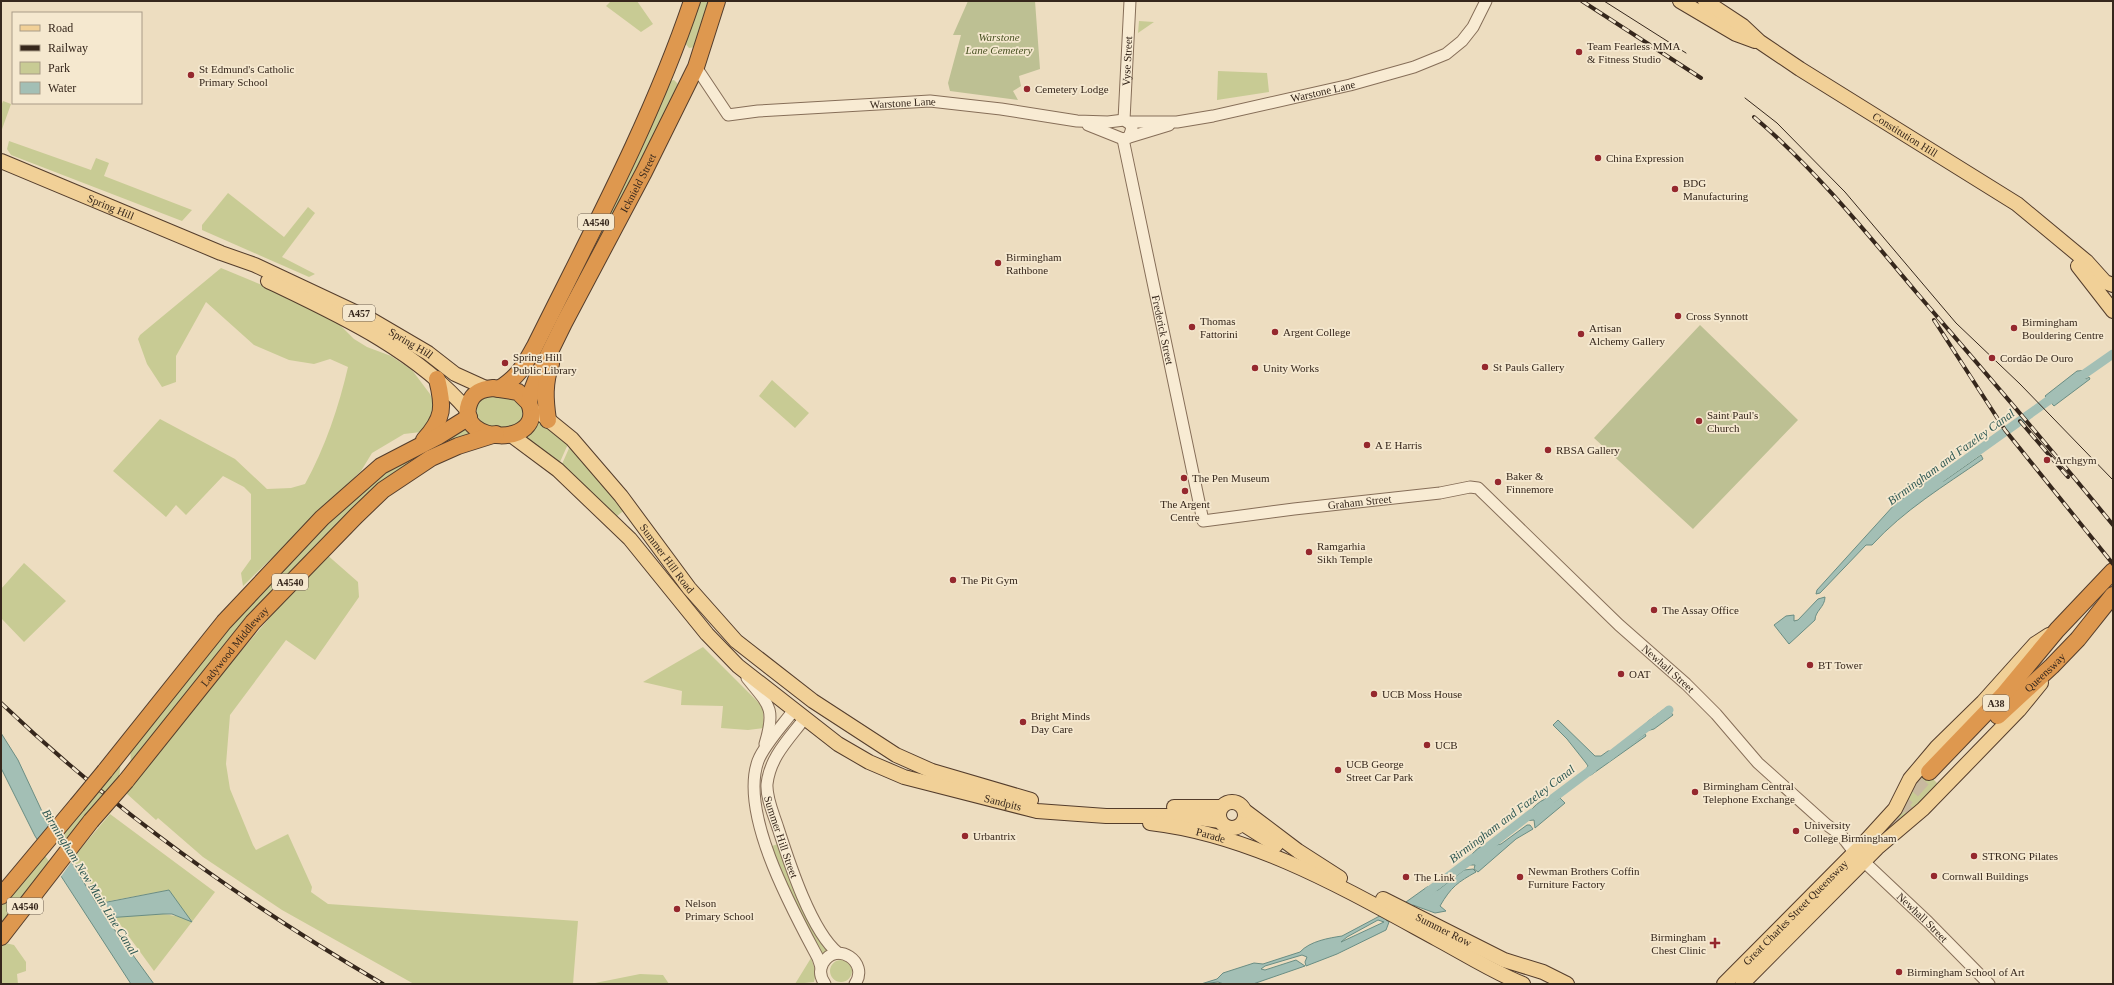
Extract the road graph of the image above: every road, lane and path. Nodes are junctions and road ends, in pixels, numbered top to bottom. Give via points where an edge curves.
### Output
1 (692, 1) edge
2 (717, 1) edge
3 (1130, 1) edge
4 (1486, 1) edge
5 (1680, 1) edge
6 (1688, 1) edge
7 (1705, 1) edge
8 (1711, 19) junction
9 (1760, 42) junction
10 (696, 67) junction
11 (1077, 121) junction
12 (1124, 121) junction
13 (1177, 122) junction
14 (1122, 137) junction
15 (1, 161) edge
16 (2048, 230) junction
17 (221, 253) junction
18 (2109, 284) edge
19 (2113, 299) edge
20 (2113, 311) edge
21 (564, 323) junction
22 (437, 379) junction
23 (494, 389) junction
24 (530, 405) junction
25 (468, 414) junction
26 (548, 420) junction
27 (503, 435) junction
28 (419, 446) junction
29 (1506, 514) joint
30 (1203, 521) joint
31 (2113, 561) edge
32 (2113, 571) edge
33 (2090, 594) junction
34 (2113, 595) edge
35 (2113, 610) edge
36 (2057, 630) junction
37 (2078, 639) junction
38 (738, 666) junction
39 (2052, 666) junction
40 (805, 710) junction
41 (763, 752) junction
42 (1221, 814) junction
43 (1106, 816) junction
44 (1244, 817) junction
45 (1859, 857) junction
46 (1310, 873) junction
47 (1, 896) edge
48 (1385, 905) junction
49 (1403, 915) junction
50 (1, 937) edge
51 (838, 953) junction
52 (821, 978) edge
53 (854, 984) edge
54 (1523, 984) edge
55 (1567, 984) edge
56 (1724, 984) edge
57 (1742, 984) edge
58 (1989, 984) edge

1 - 23 highway, Icknield Street / A4540 via 678,44 652,105 535,346 521,372
2 - 10 highway, Icknield Street / A4540
3 - 12 street, Vyse Street
4 - 13 street, Warstone Lane via 1473,27 1462,40 1446,54 1414,67 1322,92
5 - 8 main road, Constitution Hill
6 - 8 main road, Constitution Hill
7 - 9 main road, Constitution Hill via 1744,26
8 - 9 main road, Constitution Hill via 1736,34
9 - 16 main road, Constitution Hill via 2017,204
10 - 11 street, Warstone Lane via 728,114 930,101
10 - 21 highway, Icknield Street / A4540
11 - 12 street, Warstone Lane
11 - 14 street, Warstone Lane
12 - 13 street, Warstone Lane
12 - 14 street, Frederick Street via 1132,128
12 - 14 street via 1113,128
13 - 14 street, Warstone Lane
14 - 30 street, Frederick Street
15 - 17 main road, Spring Hill / A457
16 - 18 main road, Constitution Hill
16 - 20 main road, Constitution Hill
17 - 22 main road, Spring Hill / A457 via 254,274 367,331
17 - 23 main road, Spring Hill / A457 via 255,265 370,319 428,353 455,374
18 - 19 main road, Constitution Hill via 2107,291
21 - 24 highway, Icknield Street / A4540 via 536,380
21 - 26 highway, A4540 via 546,385
22 - 25 main road, Spring Hill / A457 via 453,394
22 - 28 highway, A4540 via 442,411 439,421
23 - 24 highway, Spring Hill via 518,392
23 - 25 highway, A4540 via 479,391 469,406
24 - 26 main road, Summer Hill Road
24 - 27 highway, A4540 via 527,425 520,432
25 - 27 highway, Spring Hill via 471,423 479,431
25 - 28 highway, A4540 via 437,437
26 - 40 main road, Summer Hill Road via 572,439 622,496 689,588 762,671
27 - 38 main road, Summer Hill Road via 558,470 630,539 707,634
27 - 50 highway, Ladywood Middleway / A4540, bridge via 458,446 431,458 383,490 356,516 253,622 91,821
28 - 47 highway, A4540, bridge via 381,466 307,533 224,622 106,771
29 - 30 street, Graham Street via 1478,488 1470,487 1440,493
29 - 45 street, Newhall Street via 1619,625 1686,684 1758,763 1846,840
31 - 33 highway
32 - 33 highway, A38
33 - 36 highway, Great Charles Street Queensway / A38
34 - 37 highway, Queensway / A38
35 - 37 highway via 2094,630
36 - 39 highway, Queensway / A38 via 1933,775
36 - 45 main road, Great Charles Street Queensway via 2035,644 1977,708 1937,747 1910,779 1895,809
37 - 39 highway, Queensway / A38
38 - 40 main road, Summer Hill Road
38 - 41 street, Summer Hill Street via 767,703 771,714
39 - 45 main road, Great Charles Street Queensway via 2026,702 1924,809
40 - 41 street, Summer Hill Street
40 - 42 main road, Sandpits via 896,756 932,771 1043,804
40 - 43 main road, Sandpits via 838,744 869,762 904,777 1037,811
40 - 51 street, Summer Hill Street via 773,761 767,790 783,845 803,899 828,943
41 - 52 street, Summer Hill Street via 754,782 763,837 784,893 818,958
42 - 43 main road, Sandpits
42 - 44 main road via 1230,828 1239,827
42 - 44 main road via 1227,802 1235,802 1241,804
43 - 46 main road, Parade via 1203,832 1254,849
44 - 46 main road, Parade
44 - 48 main road, Summer Row
45 - 56 main road, Great Charles Street Queensway
45 - 57 main road, Great Charles Street Queensway
45 - 58 street, Newhall Street
46 - 48 main road, Parade
48 - 49 main road, Summer Row
49 - 54 main road, Summer Row via 1443,943
49 - 55 main road, Summer Row via 1504,960 1543,972
51 - 52 street via 828,956
51 - 53 street via 850,956 857,964 859,972

